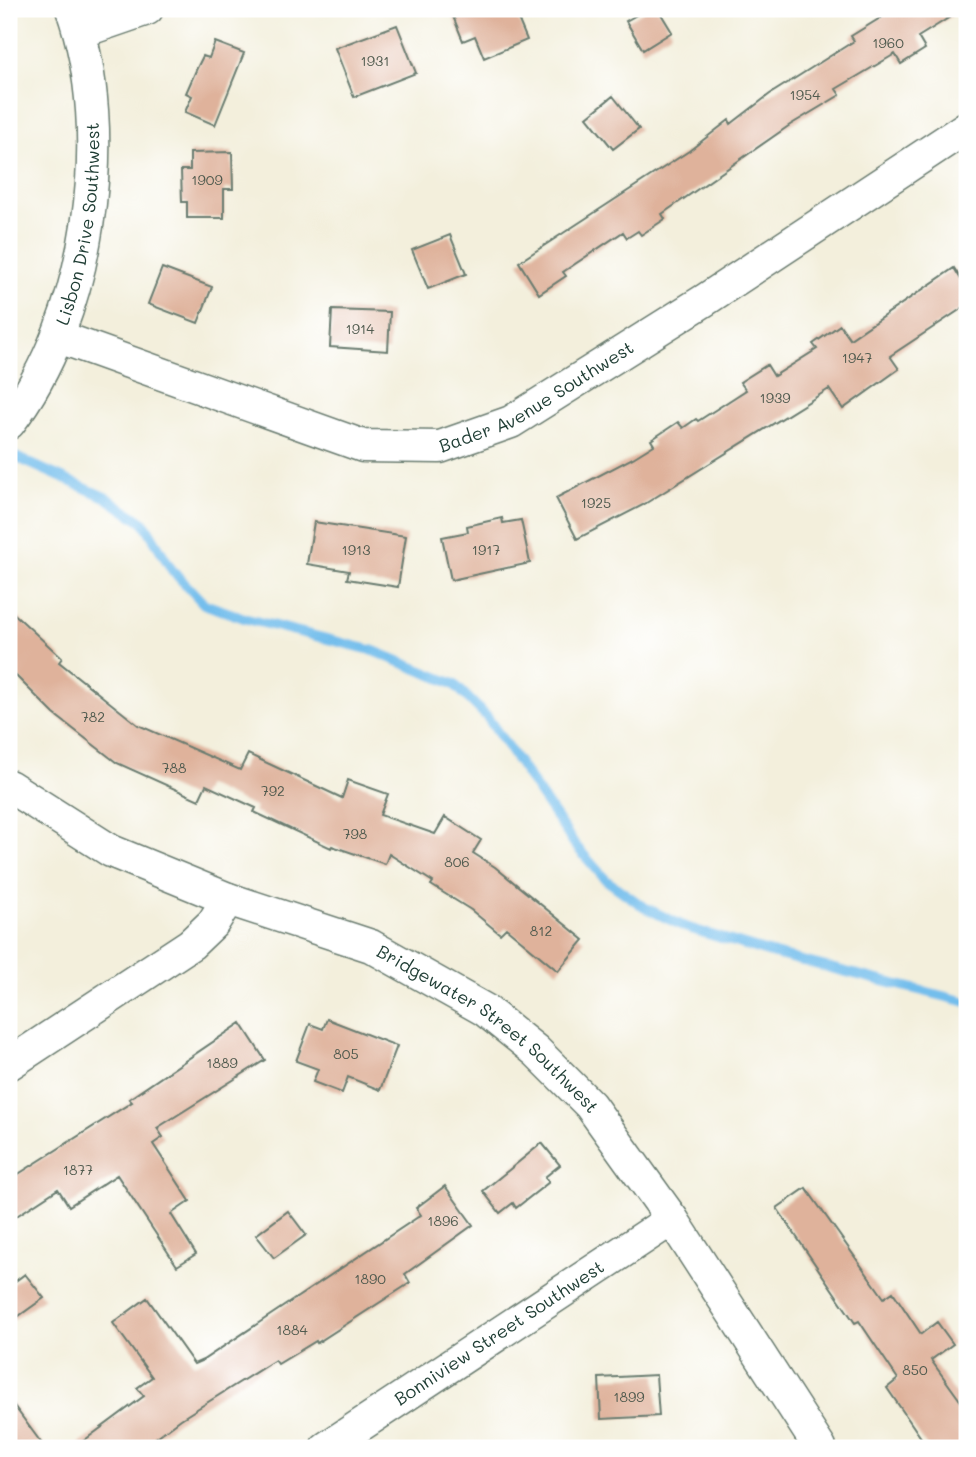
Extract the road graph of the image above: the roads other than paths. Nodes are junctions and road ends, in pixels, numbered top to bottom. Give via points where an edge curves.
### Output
1 (147, 9) edge
2 (76, 20) edge
3 (967, 127) edge
4 (59, 337) junction
5 (9, 424) edge
6 (9, 786) edge
7 (228, 899) junction
8 (9, 1064) edge
9 (673, 1219) junction
10 (326, 1448) edge
11 (820, 1448) edge

1 - 2 street
2 - 4 street, Lisbon Drive Southwest via 91,104 91,175 79,270
3 - 4 street, Bader Avenue Southwest via 511,422 440,447 363,446
4 - 5 street, Lisbon Drive Southwest via 27,400
6 - 7 street, Bridgewater Street Southwest via 111,851
7 - 8 street via 213,923 191,944
7 - 9 street, Bridgewater Street Southwest via 371,946 485,1010 536,1051 590,1105
9 - 10 street, Bonniview Street Southwest
9 - 11 street, Bridgewater Street Southwest

